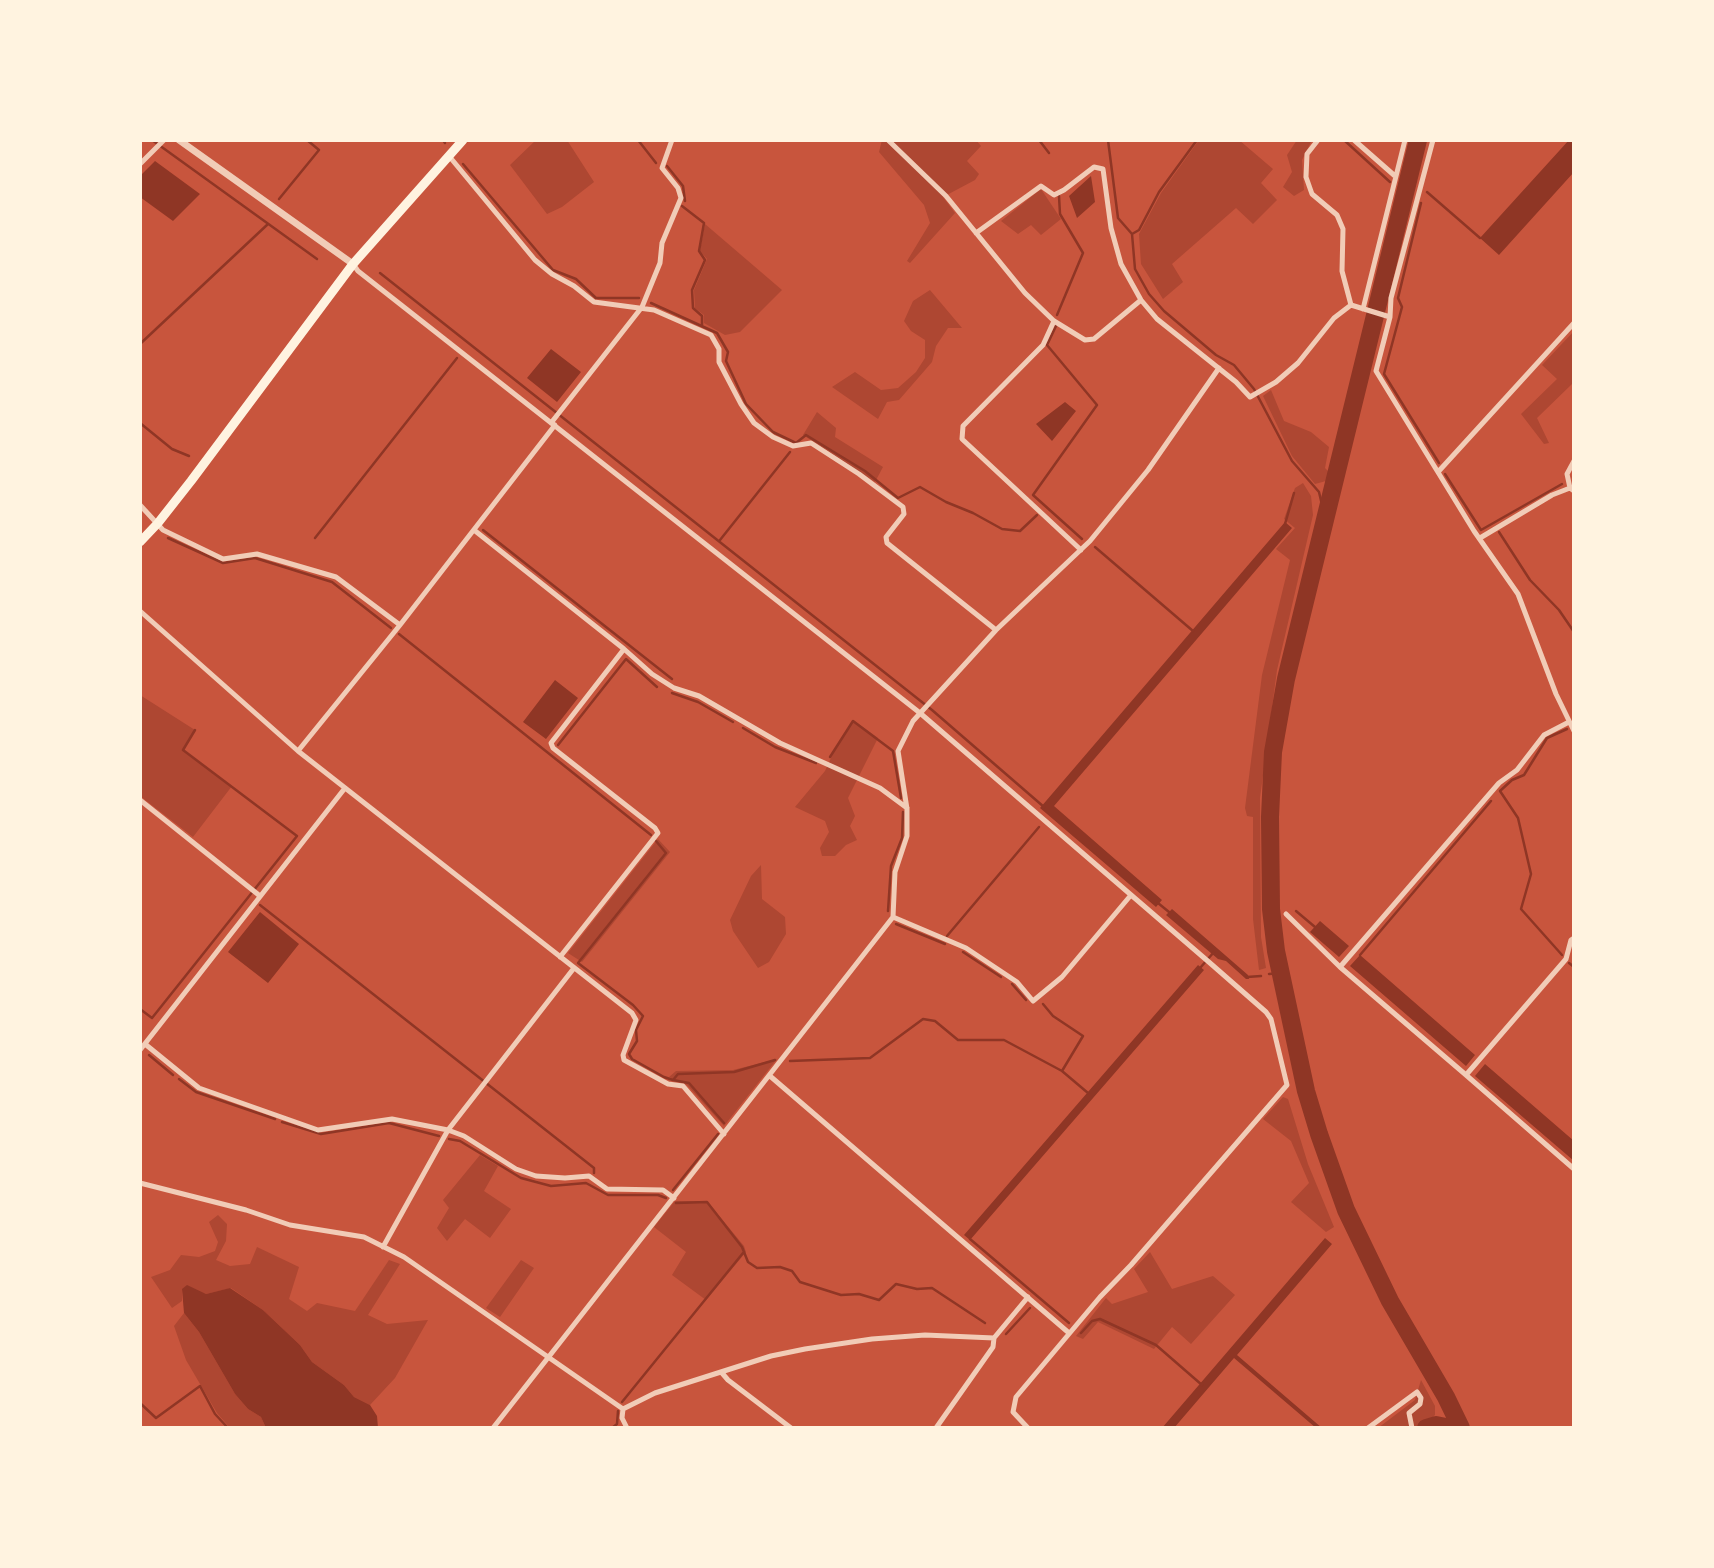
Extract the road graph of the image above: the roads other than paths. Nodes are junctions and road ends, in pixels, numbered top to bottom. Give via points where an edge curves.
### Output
1 (164, 140) edge
2 (179, 140) edge
3 (672, 140) edge
4 (888, 140) edge
5 (1318, 140) edge
6 (1354, 140) edge
7 (1405, 140) edge
8 (1433, 140) edge
9 (458, 142) edge
10 (449, 155) junction
11 (140, 164) edge
12 (1395, 176) junction
13 (976, 233) junction
14 (352, 264) junction
15 (1141, 300) junction
16 (1351, 305) junction
17 (642, 307) junction
18 (1363, 309) junction
19 (1390, 317) junction
20 (1054, 321) junction
21 (1574, 325) edge
22 (1219, 368) junction
23 (553, 424) junction
24 (1574, 461) edge
25 (1438, 472) junction
26 (1572, 490) edge
27 (140, 505) edge
28 (158, 523) junction
29 (474, 530) junction
30 (1480, 538) junction
31 (140, 542) edge
32 (1081, 550) junction
33 (140, 611) edge
34 (400, 625) junction
35 (996, 630) junction
36 (624, 649) junction
37 (920, 713) junction
38 (1569, 722) junction
39 (1574, 731) edge
40 (298, 751) junction
41 (345, 788) junction
42 (140, 800) edge
43 (907, 809) junction
44 (259, 895) junction
45 (1131, 895) junction
46 (1286, 914) dead end
47 (893, 917) junction
48 (1574, 938) edge
49 (560, 957) junction
50 (1340, 967) junction
51 (574, 968) junction
52 (145, 1044) junction
53 (140, 1051) edge
54 (1466, 1075) junction
55 (770, 1076) junction
56 (448, 1130) junction
57 (724, 1134) junction
58 (1574, 1169) edge
59 (140, 1183) edge
60 (674, 1198) junction
61 (383, 1247) junction
62 (1028, 1297) junction
63 (1069, 1333) junction
64 (995, 1338) junction
65 (549, 1356) junction
66 (722, 1373) junction
67 (623, 1409) junction
68 (493, 1428) edge
69 (627, 1428) edge
70 (791, 1428) edge
71 (936, 1428) edge
72 (1028, 1428) edge
73 (1368, 1428) edge
74 (1412, 1428) edge

1 - 11 street
2 - 14 street
3 - 17 street via 662,168 681,198
4 - 13 street via 946,196
5 - 16 street via 1307,154 1306,177 1312,194 1338,215 1343,229 1342,271
6 - 12 street
7 - 12 street
8 - 19 street via 1391,298
9 - 10 main road
10 - 14 main road
10 - 17 street via 535,260 552,274 594,302
12 - 18 street
13 - 15 street via 1041,186 1054,195 1094,167 1103,169 1121,264
13 - 20 street
14 - 23 street
14 - 28 main road
15 - 20 street via 1094,339 1086,340
15 - 22 street via 1157,319
16 - 18 street
16 - 22 street via 1334,318 1298,363 1250,397
17 - 23 street
17 - 35 street via 711,335 719,349 719,362 754,423 793,446 811,443 903,507 904,514 886,537 887,543
18 - 19 street
19 - 25 street via 1376,371
20 - 32 street via 1044,345 963,426 962,439
21 - 25 street
22 - 32 street via 1148,470
23 - 29 street
23 - 37 street
24 - 26 street via 1567,474
25 - 30 street
26 - 30 street via 1552,495
27 - 28 street
28 - 31 main road
28 - 34 street via 163,530 223,559 257,554 336,577
29 - 34 street
29 - 36 street
30 - 38 street via 1518,594
32 - 35 street
33 - 40 street
34 - 40 street
35 - 37 street
36 - 43 street via 674,688 699,696 780,743 880,788
36 - 49 street via 551,743 658,833
37 - 43 street via 898,751
37 - 45 street
38 - 39 street
38 - 50 street via 1544,735 1517,769 1499,783
40 - 41 street
41 - 44 street
41 - 49 street
42 - 44 street
43 - 47 street via 906,836 895,872
44 - 52 street
45 - 47 street via 1062,976 1033,1001 1017,982 966,948
45 - 63 street via 1266,1012 1287,1085
46 - 50 street
47 - 55 street
48 - 54 street via 1566,959
49 - 51 street
50 - 54 street
51 - 56 street
51 - 57 street via 636,1020 624,1060 668,1084 683,1086
52 - 53 street
52 - 56 street via 199,1088 318,1130 392,1119
54 - 58 street
55 - 57 street
55 - 62 street
56 - 60 street via 536,1176 589,1176 607,1189 663,1190
56 - 61 street
57 - 60 street
59 - 61 street via 290,1225 364,1237
60 - 65 street
61 - 65 street
62 - 63 street
62 - 64 street
63 - 72 street via 1016,1398 1013,1412
64 - 66 street via 925,1335 872,1339 771,1356
64 - 71 street
65 - 67 street
65 - 68 street
66 - 67 street via 655,1393
66 - 70 street
67 - 69 street
73 - 74 street via 1417,1392 1420,1404 1409,1413

